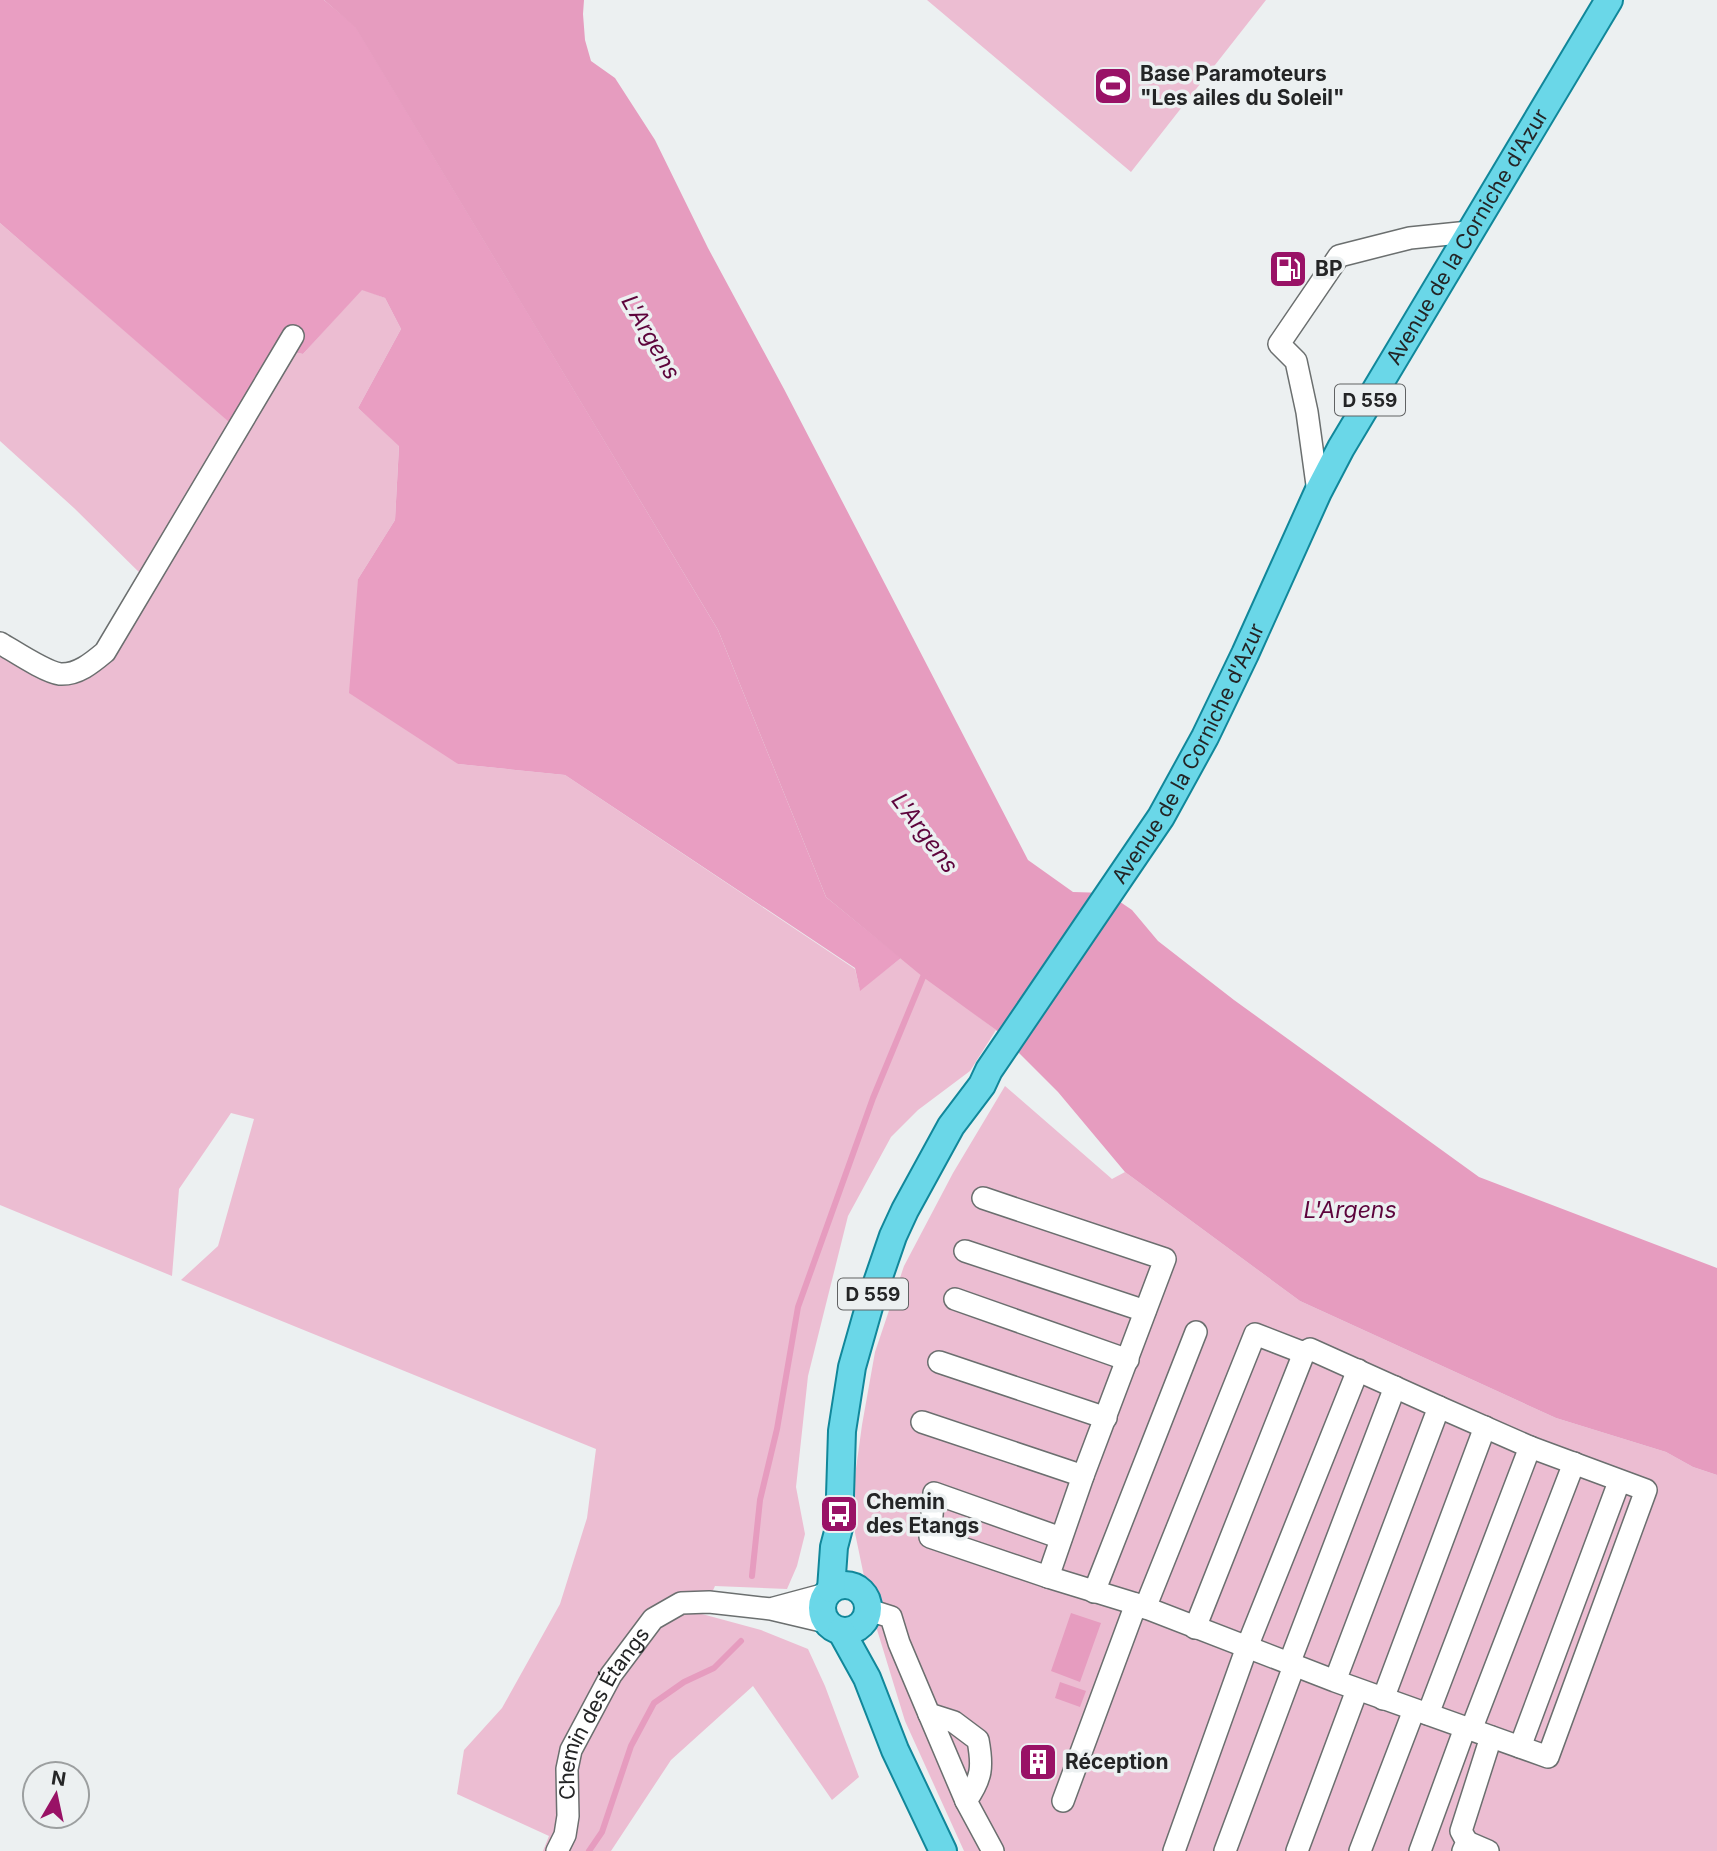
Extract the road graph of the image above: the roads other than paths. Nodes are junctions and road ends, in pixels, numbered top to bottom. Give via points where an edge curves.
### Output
1 (1609, 0) edge
2 (1469, 232) junction
3 (293, 336) dead end
4 (1318, 492) junction
5 (0, 643) edge
6 (983, 1198) dead end
7 (965, 1251) dead end
8 (955, 1299) dead end
9 (1145, 1311) junction
10 (1196, 1332) dead end
11 (1304, 1353) junction
12 (1128, 1360) junction
13 (939, 1362) dead end
14 (1358, 1370) junction
15 (1395, 1387) junction
16 (1439, 1407) junction
17 (1106, 1418) junction
18 (922, 1422) dead end
19 (1485, 1427) junction
20 (1530, 1447) junction
21 (1574, 1463) junction
22 (1083, 1476) junction
23 (1619, 1482) junction
24 (839, 1528) junction
25 (1061, 1538) junction
26 (1048, 1577) junction
27 (829, 1591) junction
28 (1094, 1592) junction
29 (1140, 1606) junction
30 (763, 1609) junction
31 (852, 1615) junction
32 (1195, 1628) junction
33 (1247, 1647) junction
34 (1292, 1665) junction
35 (1335, 1682) junction
36 (1357, 1690) junction
37 (1383, 1699) junction
38 (1421, 1712) junction
39 (929, 1714) junction
40 (1476, 1732) junction
41 (1520, 1747) junction
42 (966, 1801) junction
43 (1063, 1801) dead end
44 (1465, 1847) edge
45 (557, 1851) edge
46 (943, 1851) edge
47 (993, 1851) edge
48 (1174, 1851) edge
49 (1225, 1851) edge
50 (1297, 1851) edge
51 (1360, 1851) edge
52 (1420, 1851) edge
53 (1488, 1851) edge

1 - 2 main road, Avenue de la Corniche d'Azur / D 559
2 - 4 main road, Avenue de la Corniche d'Azur / D 559
2 - 4 street via 1410,238 1339,256 1279,344 1296,361
3 - 5 street via 105,652 76,671 60,674
4 - 24 main road, Avenue de la Corniche d'Azur / D 559 via 1205,737 1161,817 951,1126 905,1210 852,1367 842,1432
6 - 9 street via 1165,1259
7 - 9 street
8 - 12 street
9 - 12 street
10 - 28 street
11 - 14 street via 1310,1349
11 - 29 street via 1255,1334
11 - 32 street
12 - 17 street
13 - 17 street
14 - 15 street
14 - 33 street
15 - 16 street
15 - 34 street
16 - 19 street
16 - 35 street
17 - 22 street
18 - 22 street
19 - 20 street
19 - 37 street
20 - 21 street
20 - 38 street
21 - 23 street
21 - 40 street
22 - 25 street
23 - 41 street
23 - 41 street via 1646,1490 1548,1757
24 - 27 main road, Avenue de la Corniche d'Azur / D 559
24 - 31 main road, Avenue de la Corniche d'Azur / D 559
25 - 26 street
25 - 26 street via 934,1493 930,1537
26 - 28 street
27 - 30 street, Chemin des Étangs
27 - 31 main road via 845,1584
28 - 29 street
29 - 32 street
29 - 43 street
30 - 31 street, Chemin des Étangs
30 - 45 street, Chemin des Étangs via 681,1603 653,1619 611,1675 571,1750 568,1816
31 - 39 street via 891,1618
31 - 46 main road, Avenue de la Corniche d'Azur / D 559 via 867,1678
32 - 33 street
33 - 34 street
33 - 48 street
34 - 35 street
34 - 49 street
35 - 36 street
36 - 37 street
36 - 50 street
37 - 38 street
38 - 40 street
38 - 51 street
39 - 42 street
39 - 42 street via 954,1722 978,1740 982,1762 976,1787
40 - 41 street
40 - 44 street via 1461,1831
40 - 52 street
42 - 47 street
44 - 53 street

